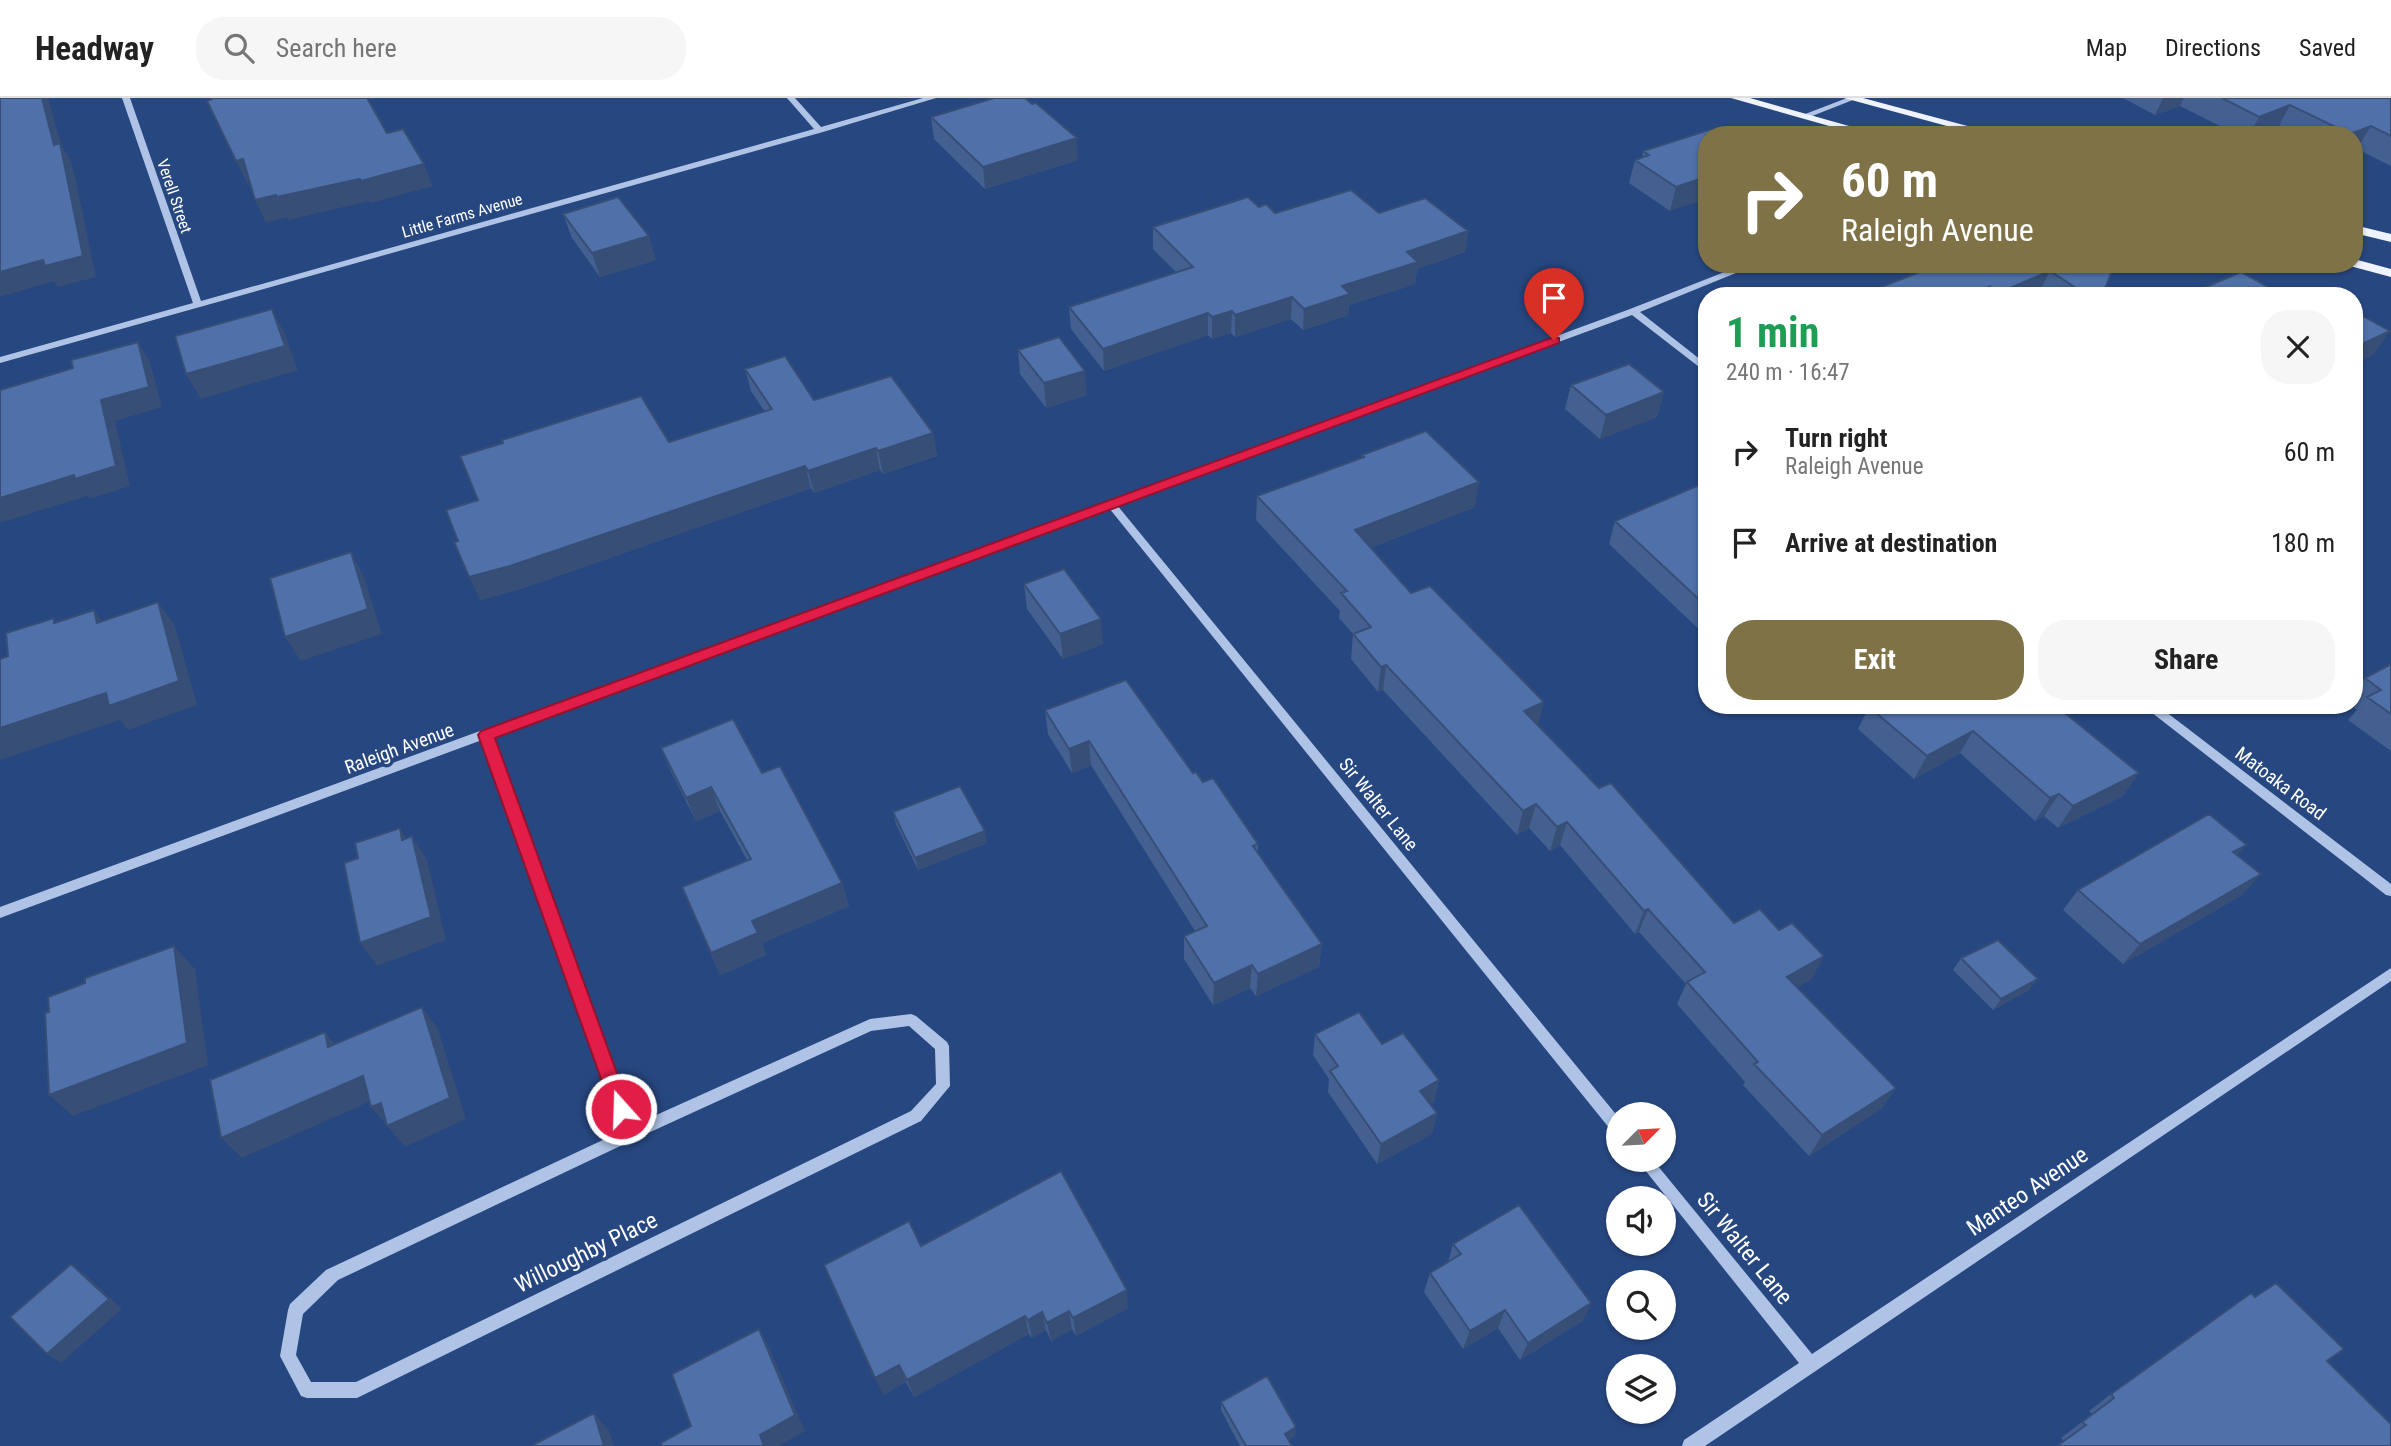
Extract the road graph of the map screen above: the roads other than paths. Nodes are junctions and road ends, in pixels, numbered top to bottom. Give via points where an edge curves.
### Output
1 (126, 98) edge
2 (791, 98) edge
3 (932, 98) edge
4 (1737, 98) edge
5 (1853, 98) edge
6 (1804, 116) junction
7 (1841, 126) edge
8 (1960, 126) edge
9 (820, 130) junction
10 (2363, 231) edge
11 (2391, 238) edge
12 (2363, 265) edge
13 (1731, 273) edge
14 (2391, 273) edge
15 (198, 304) junction
16 (1633, 312) junction
17 (0, 360) edge
18 (1698, 362) edge
19 (1110, 503) junction
20 (2160, 714) edge
21 (486, 735) junction
22 (2391, 891) edge
23 (0, 913) edge
24 (2391, 975) edge
25 (1606, 1113) edge
26 (630, 1134) junction
27 (1654, 1172) edge
28 (1810, 1364) junction
29 (1690, 1446) edge

1 - 15 street, Verell Street
2 - 9 street
3 - 9 street, Little Farms Avenue
4 - 6 main road
5 - 6 street
5 - 8 main road
6 - 7 main road
9 - 15 street, Little Farms Avenue
10 - 11 main road
12 - 14 main road
13 - 16 street, Raleigh Avenue
15 - 17 street, Little Farms Avenue
16 - 18 street
16 - 19 street, Raleigh Avenue
19 - 21 street, Raleigh Avenue
19 - 25 street, Sir Walter Lane
20 - 22 street, Matoaka Road
21 - 23 street, Raleigh Avenue
21 - 26 street
24 - 28 street, Manteo Avenue
26 - 26 street, Willoughby Place via 870,1025 911,1020 942,1046 943,1086 916,1116 357,1390 307,1390 288,1356 296,1310 332,1275
27 - 28 street, Sir Walter Lane
28 - 29 street, Manteo Avenue

